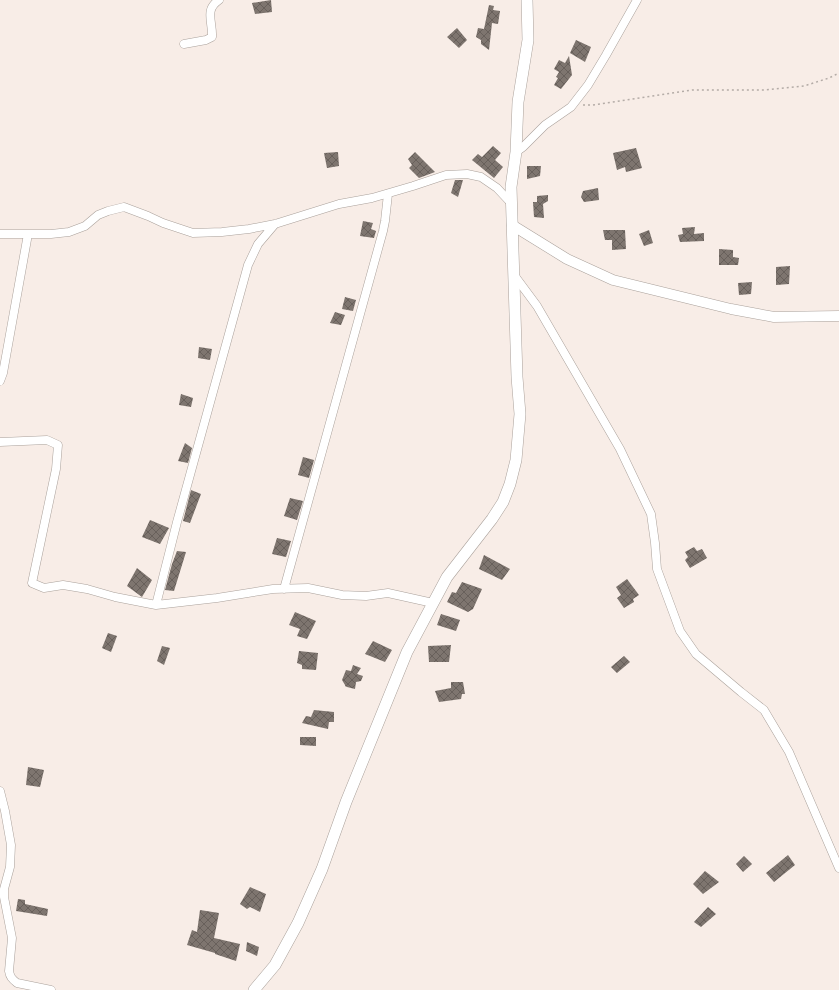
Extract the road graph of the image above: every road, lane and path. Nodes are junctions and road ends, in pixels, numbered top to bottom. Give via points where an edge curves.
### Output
1 (219, 0) edge
2 (527, 0) edge
3 (637, 0) edge
4 (184, 44) dead end
5 (839, 73) edge
6 (573, 104) junction
7 (516, 152) junction
8 (388, 194) junction
9 (511, 203) junction
10 (274, 224) junction
11 (512, 225) junction
12 (0, 234) edge
13 (28, 234) junction
14 (514, 274) junction
15 (839, 316) edge
16 (0, 381) edge
17 (0, 442) edge
18 (284, 589) junction
19 (433, 603) junction
20 (156, 605) junction
21 (0, 791) edge
22 (839, 868) edge
23 (51, 990) edge
24 (254, 990) edge

1 - 4 street via 210,10 212,37
2 - 7 main road via 528,40 518,102
3 - 6 street via 603,61
5 - 6 path via 804,86 765,90 692,90 593,105
6 - 7 street
7 - 9 main road
8 - 9 street via 446,175 467,174 481,177 497,188
8 - 10 street via 339,204
8 - 18 street via 383,231
9 - 11 main road
10 - 13 street via 242,230 193,233 124,208 98,215 85,226 69,232
10 - 20 street via 258,244 248,265
11 - 14 main road
11 - 15 street via 567,259 613,280 774,317
12 - 13 street
13 - 16 street
14 - 19 main road via 520,414 516,460 503,502 447,577
14 - 22 street via 537,306 620,449 651,514 657,569 680,631 696,654 764,710 789,752
17 - 20 street via 46,440 58,445 56,469 32,583 44,588 63,585 87,589
18 - 19 street via 308,588 342,595 366,596 388,593
18 - 20 street
19 - 24 main road via 407,652 346,802 322,869 298,923 275,965
21 - 23 street via 11,845 10,867 4,889 12,938 10,976 17,983

